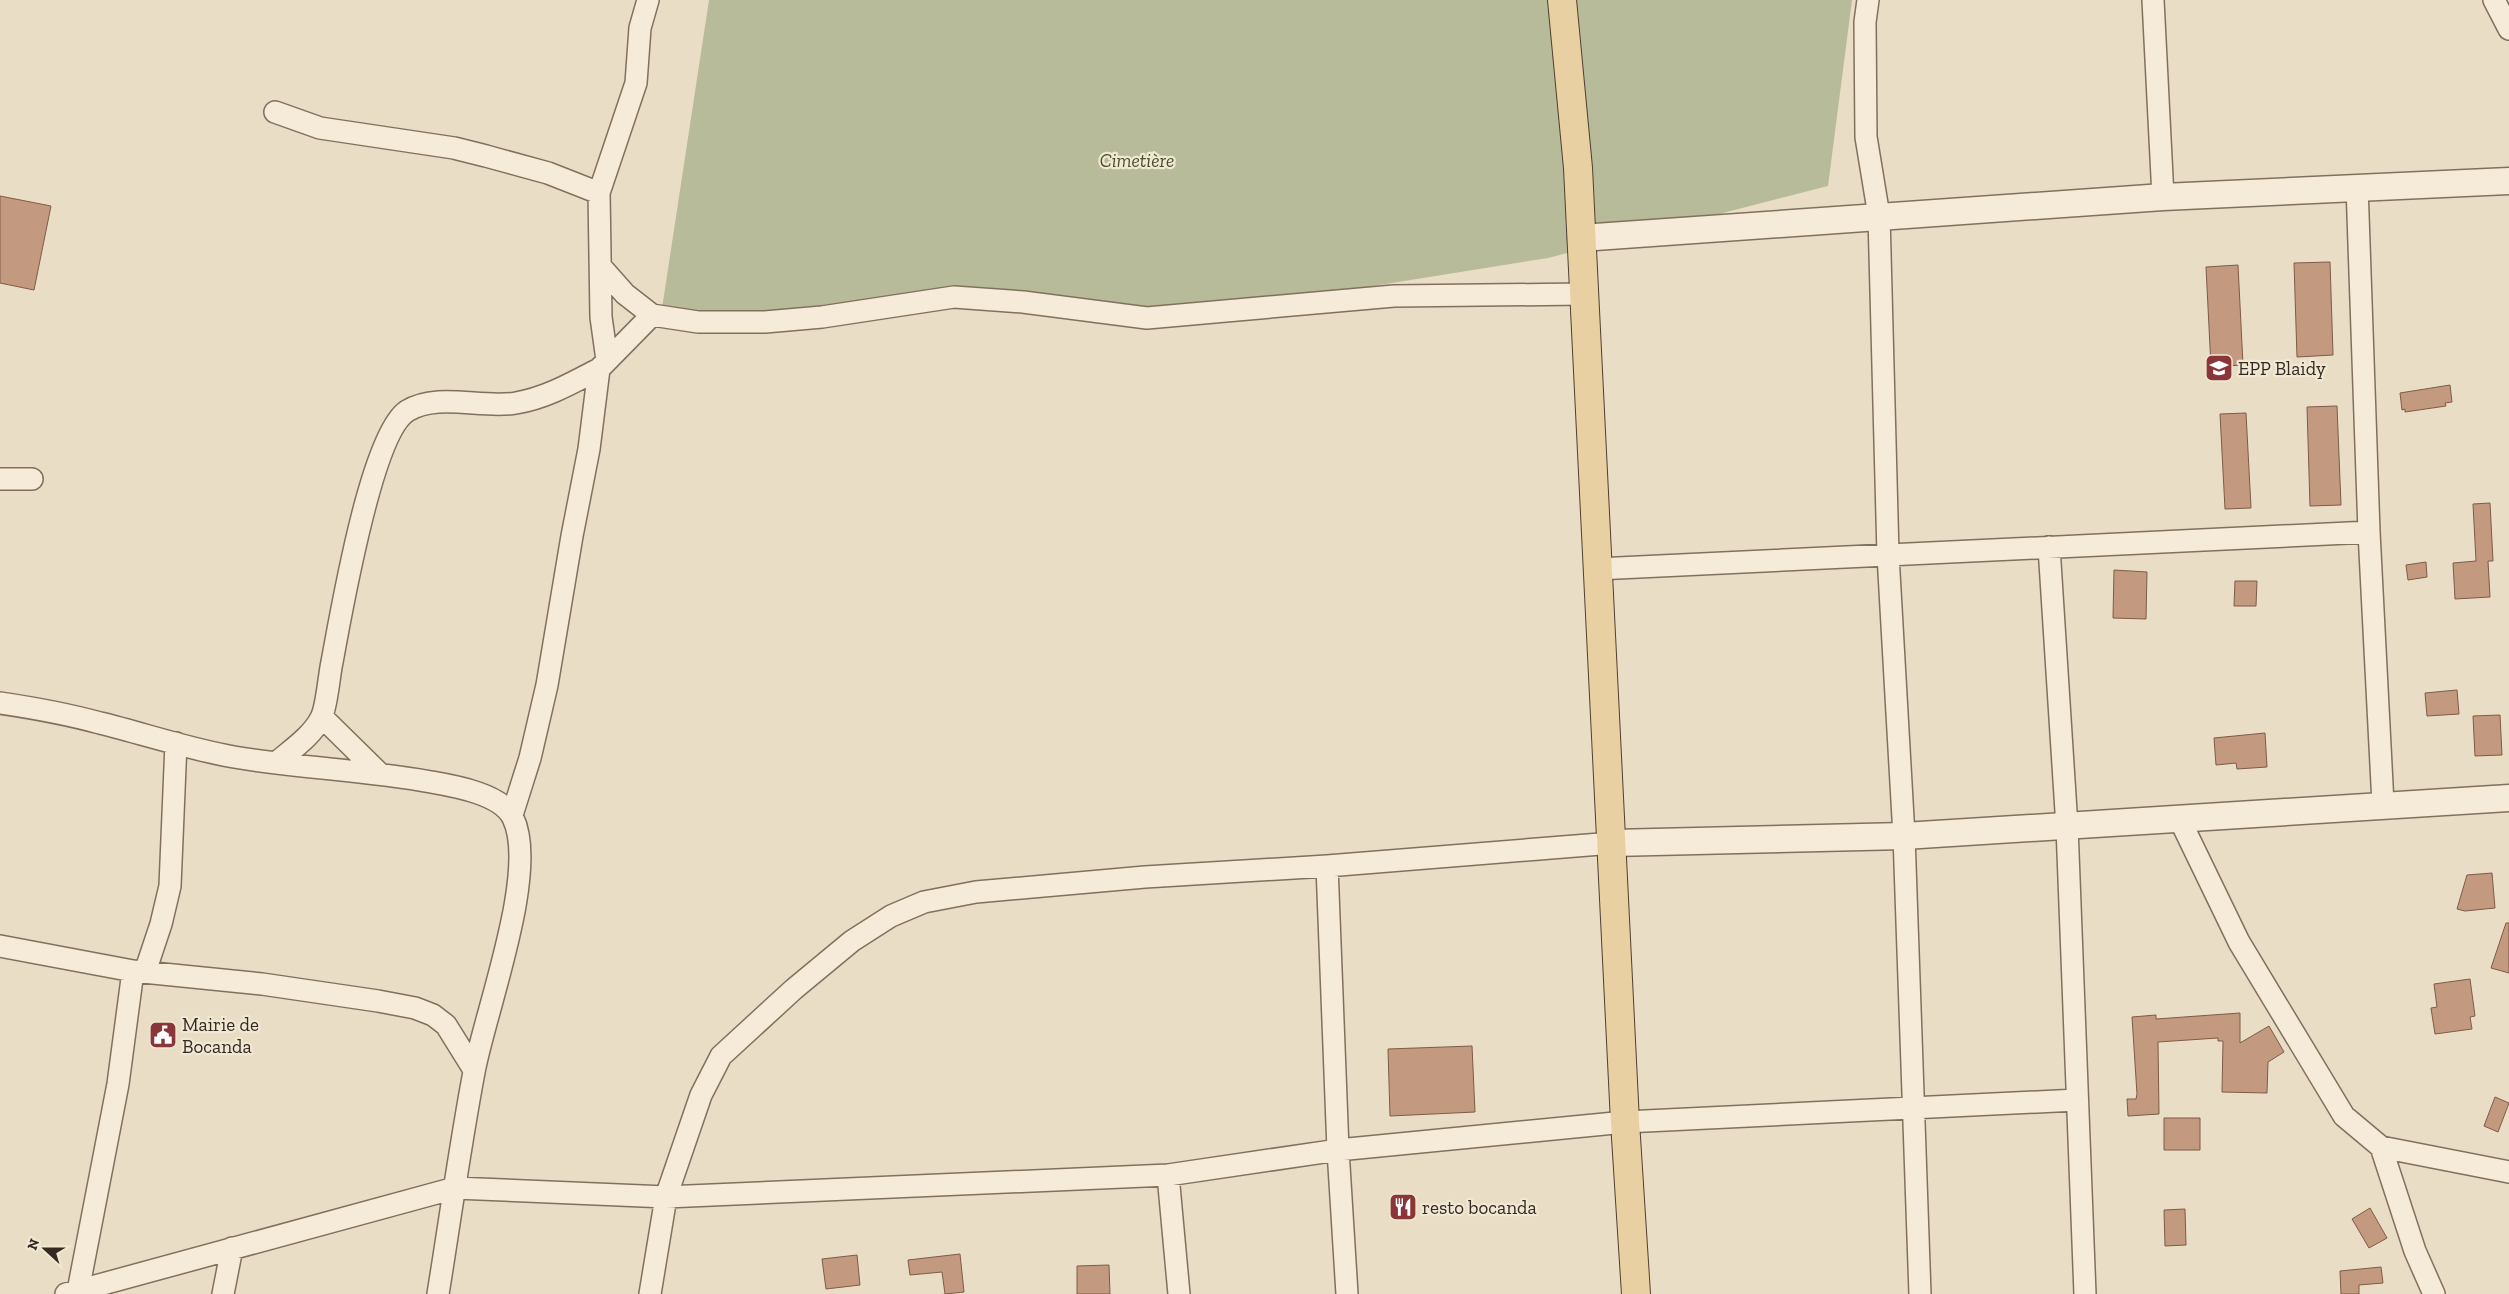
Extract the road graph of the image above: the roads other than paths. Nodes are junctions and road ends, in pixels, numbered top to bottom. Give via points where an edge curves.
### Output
1 (648, 0) edge
2 (1562, 0) edge
3 (1868, 0) edge
4 (2153, 0) edge
5 (2494, 0) edge
6 (2509, 29) edge
7 (275, 112) dead end
8 (2509, 181) edge
9 (2357, 186) junction
10 (599, 193) junction
11 (2163, 197) junction
12 (1879, 216) junction
13 (1581, 238) junction
14 (602, 268) junction
15 (1585, 294) junction
16 (652, 315) junction
17 (603, 365) junction
18 (0, 479) edge
19 (32, 479) dead end
20 (2369, 532) junction
21 (2049, 547) junction
22 (1888, 555) junction
23 (1597, 569) junction
24 (0, 702) edge
25 (322, 717) junction
26 (176, 744) junction
27 (276, 763) junction
28 (379, 773) junction
29 (2509, 798) edge
30 (2382, 804) junction
31 (512, 815) junction
32 (2180, 820) junction
33 (2067, 826) junction
34 (1904, 836) junction
35 (1613, 843) junction
36 (1328, 866) junction
37 (0, 946) edge
38 (139, 972) junction
39 (474, 1070) junction
40 (2077, 1100) junction
41 (1913, 1109) junction
42 (1625, 1122) junction
43 (2382, 1148) junction
44 (1338, 1150) junction
45 (2509, 1172) edge
46 (1168, 1174) junction
47 (455, 1188) junction
48 (666, 1197) junction
49 (232, 1248) junction
50 (72, 1292) edge
51 (223, 1294) edge
52 (438, 1294) edge
53 (650, 1294) edge
54 (1179, 1294) edge
55 (1347, 1294) edge
56 (1636, 1294) edge
57 (1920, 1294) edge
58 (2085, 1294) edge
59 (2434, 1294) edge

1 - 10 street via 640,28 636,83
2 - 13 main road via 1578,168
3 - 12 street via 1865,22 1866,137
4 - 11 street
5 - 6 street
7 - 10 street via 320,128 454,148 548,173
8 - 9 street
9 - 11 street
9 - 20 street
10 - 14 street
11 - 12 street
12 - 13 street
12 - 22 street
13 - 15 main road
14 - 16 street via 625,294
14 - 17 street
15 - 16 street via 1394,296 1147,318 954,297 822,317 765,322 698,322
15 - 23 main road
16 - 17 street
17 - 25 street via 541,397 491,405 438,403 421,406 406,412 392,427 377,465 355,548
17 - 31 street via 547,685 530,758
18 - 19 street
20 - 21 street
20 - 30 street
21 - 22 street
21 - 33 street
22 - 23 street
22 - 34 street
23 - 35 main road
24 - 26 street via 100,722
25 - 27 street via 304,739
25 - 28 street
26 - 27 street
26 - 38 street via 170,886 162,924
27 - 28 street
28 - 31 street via 464,788 489,798
29 - 30 street
30 - 32 street
31 - 39 street via 518,841 517,896
32 - 33 street
32 - 43 street via 2239,942 2344,1116
33 - 34 street
33 - 40 street
34 - 35 street
34 - 41 street
35 - 36 street
35 - 42 main road
36 - 44 street
36 - 48 street via 1145,876 976,892 924,902 891,916 844,947 721,1056 702,1094
37 - 38 street
38 - 39 street via 262,984 415,1008 446,1025
38 - 50 street
39 - 47 street
40 - 41 street
40 - 58 street
41 - 42 street
41 - 57 street
42 - 44 street
42 - 56 main road
43 - 45 street
43 - 59 street via 2415,1251
44 - 46 street
44 - 55 street
46 - 48 street
46 - 54 street
47 - 48 street
47 - 49 street
47 - 52 street
48 - 53 street
49 - 50 street
49 - 51 street

